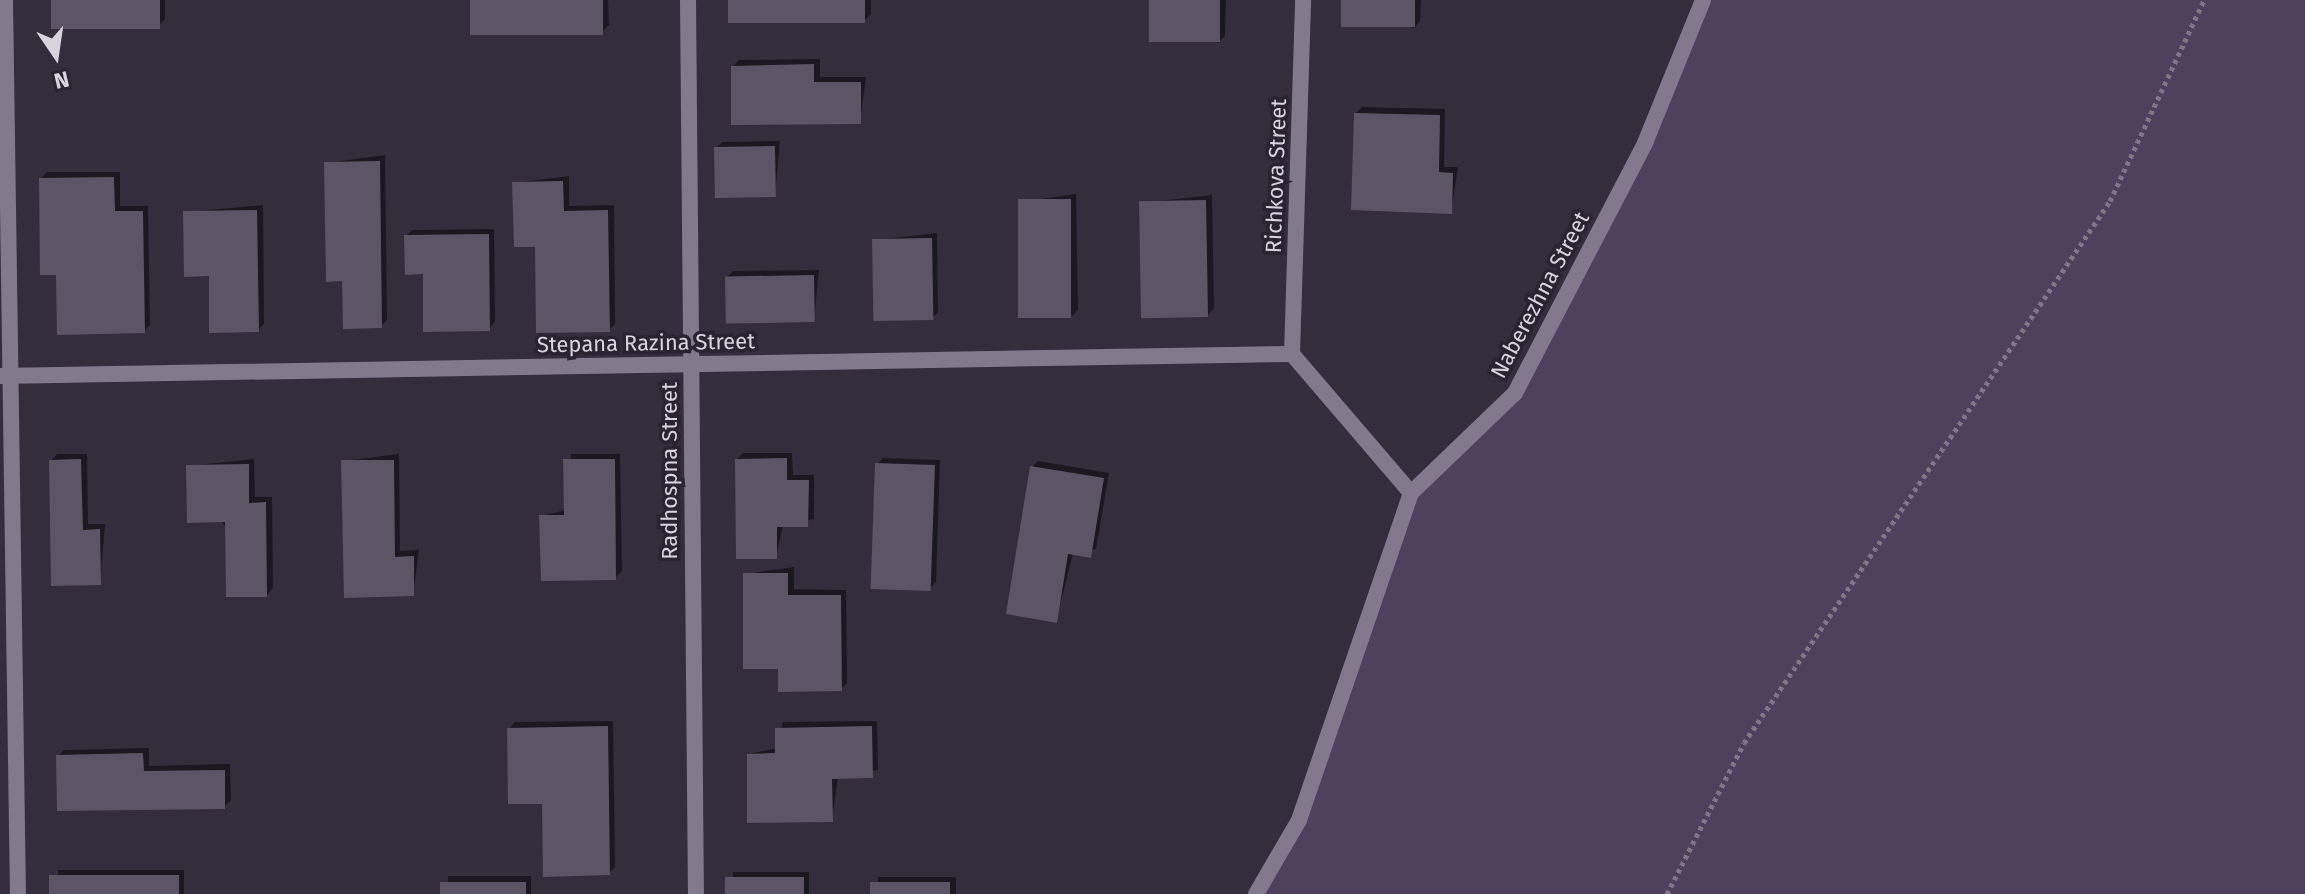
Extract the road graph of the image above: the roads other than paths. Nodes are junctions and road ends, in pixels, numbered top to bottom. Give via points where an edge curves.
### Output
1 (5, 0) edge
2 (688, 0) edge
3 (1303, 0) edge
4 (1703, 0) edge
5 (1292, 354) junction
6 (691, 364) junction
7 (5, 376) edge
8 (1411, 493) junction
9 (18, 894) edge
10 (696, 894) edge
11 (1256, 894) edge

1 - 7 street
2 - 6 street, Radhospna Street
3 - 5 street, Richkova Street
4 - 8 street, Naberezhna Street via 1645,143 1515,393
5 - 6 street, Stepana Razina Street
5 - 8 street
6 - 7 street, Stepana Razina Street
6 - 10 street, Radhospna Street
7 - 9 street
8 - 11 street, Naberezhna Street via 1299,820

